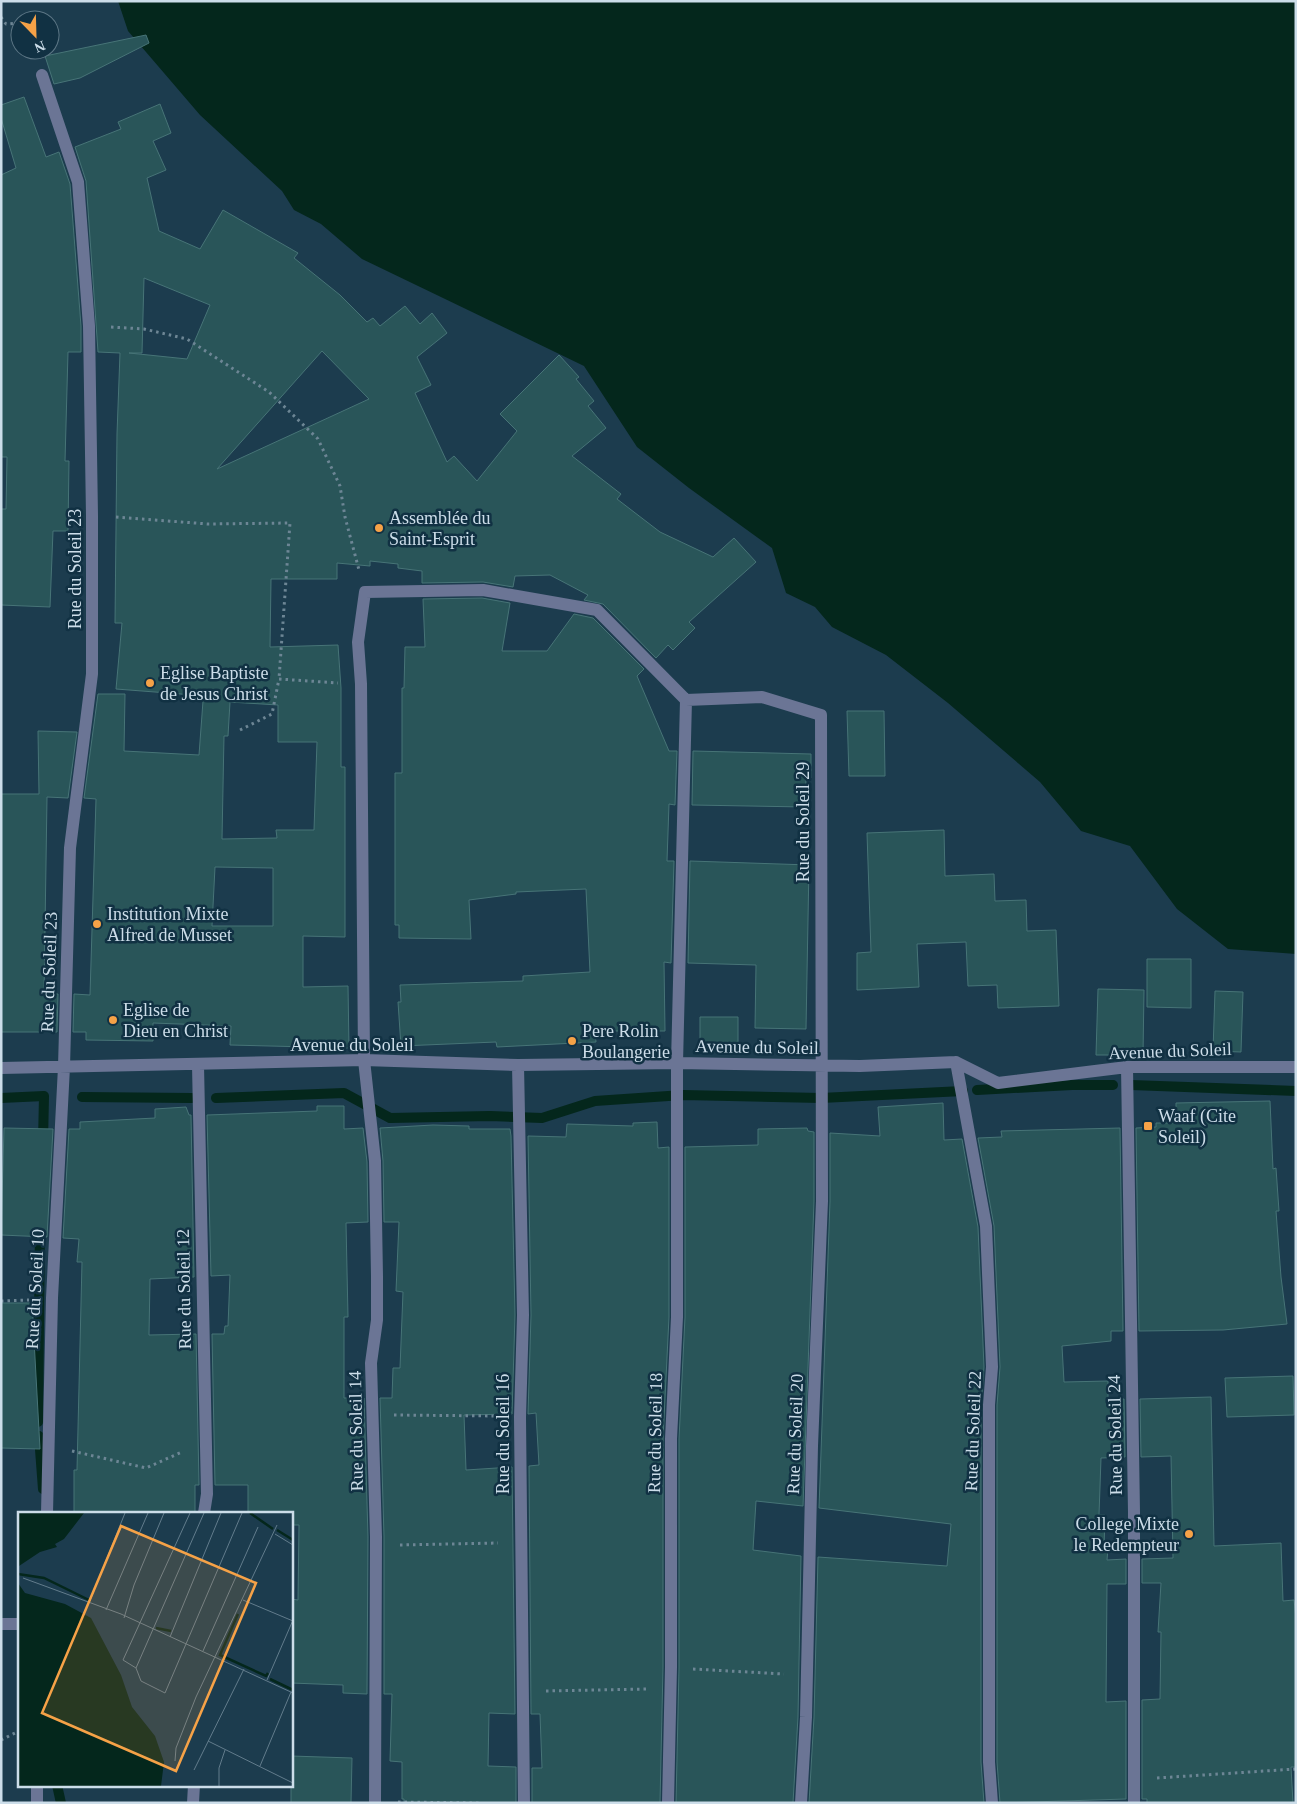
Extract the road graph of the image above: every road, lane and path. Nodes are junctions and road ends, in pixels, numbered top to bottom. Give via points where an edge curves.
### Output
1 (1, 17) edge
2 (10, 23) edge
3 (42, 75) dead end
4 (89, 326) junction
5 (92, 516) junction
6 (365, 592) junction
7 (279, 680) junction
8 (361, 684) junction
9 (686, 700) junction
10 (240, 730) dead end
11 (364, 1060) junction
12 (956, 1062) junction
13 (677, 1064) junction
14 (198, 1065) junction
15 (518, 1065) junction
16 (821, 1066) junction
17 (64, 1067) junction
18 (1127, 1067) junction
19 (1296, 1067) edge
20 (1, 1068) edge
21 (371, 1414) junction
22 (520, 1416) junction
23 (204, 1441) junction
24 (47, 1445) junction
25 (47, 1512) edge
26 (204, 1512) edge
27 (521, 1543) junction
28 (375, 1545) junction
29 (1, 1624) edge
30 (18, 1624) edge
31 (671, 1667) junction
32 (807, 1675) junction
33 (670, 1688) junction
34 (522, 1692) junction
35 (18, 1732) edge
36 (1, 1740) edge
37 (1296, 1769) edge
38 (1136, 1782) junction
39 (37, 1786) edge
40 (194, 1786) edge
41 (375, 1802) edge
42 (37, 1803) edge
43 (194, 1803) edge
44 (482, 1803) edge
45 (524, 1803) edge
46 (668, 1803) edge
47 (800, 1803) edge
48 (992, 1803) edge
49 (1134, 1803) edge

1 - 2 path via 6,24
3 - 4 street, Rue du Soleil 23 via 78,182
4 - 5 street, Rue du Soleil 23
4 - 6 path via 144,329 187,339 268,392 318,439 340,486
5 - 7 path via 208,524 290,523
5 - 17 street, Rue du Soleil 23 via 92,674 70,848
6 - 8 street, Rue du Soleil 14 via 358,642
6 - 9 street via 483,590 597,610
7 - 8 path
7 - 10 path via 272,714
8 - 11 street, Rue du Soleil 14
9 - 13 street
9 - 16 street, Rue du Soleil 29 via 762,697 821,715
11 - 14 street, Avenue du Soleil
11 - 15 street, Avenue du Soleil
11 - 21 street, Rue du Soleil 14 via 375,1161 377,1320
12 - 16 street, Avenue du Soleil
12 - 18 street, Avenue du Soleil via 998,1083
12 - 48 street, Rue du Soleil 22 via 986,1235 992,1367 988,1518
13 - 15 street, Avenue du Soleil
13 - 16 street, Avenue du Soleil
13 - 31 street, Rue du Soleil 18 via 677,1317 671,1439
14 - 17 street, Avenue du Soleil
14 - 23 street, Rue du Soleil 12
15 - 22 street, Rue du Soleil 16 via 523,1315
16 - 32 street, Rue du Soleil 20 via 822,1201
17 - 20 street, Avenue du Soleil
17 - 24 street, Rue du Soleil 10
18 - 19 street, Avenue du Soleil
18 - 38 street, Rue du Soleil 24
21 - 22 path
21 - 28 street, Rue du Soleil 14
22 - 27 street, Rue du Soleil 16
23 - 24 path via 146,1468
23 - 26 street, Rue du Soleil 12 via 207,1494
24 - 25 street, Rue du Soleil 10
27 - 28 path
27 - 34 street, Rue du Soleil 16
28 - 41 street, Rue du Soleil 14
29 - 30 street
31 - 32 path
31 - 33 street, Rue du Soleil 18
32 - 47 street, Rue du Soleil 20
33 - 34 path
33 - 46 street, Rue du Soleil 18
34 - 45 street, Rue du Soleil 16
35 - 36 path
37 - 38 path via 1164,1777
38 - 49 street, Rue du Soleil 24
39 - 42 street
40 - 43 street
41 - 44 path

